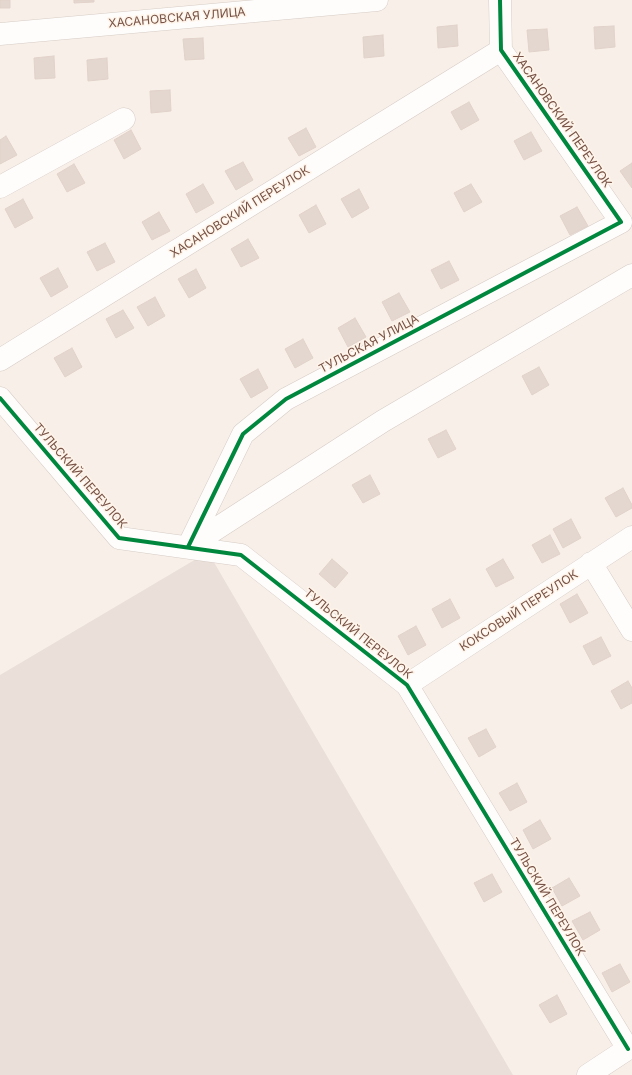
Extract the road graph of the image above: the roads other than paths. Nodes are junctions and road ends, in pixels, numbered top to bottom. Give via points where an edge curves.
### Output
1 (377, 0) edge
2 (500, 0) edge
3 (0, 34) edge
4 (501, 50) junction
5 (124, 119) dead end
6 (0, 187) edge
7 (621, 222) joint
8 (632, 275) edge
9 (0, 360) edge
10 (0, 398) edge
11 (632, 537) edge
12 (188, 547) junction
13 (591, 563) junction
14 (632, 630) edge
15 (407, 685) junction
16 (630, 1048) edge
17 (588, 1075) edge

1 - 3 street, ХАСАНОВСКАЯ УЛИЦА
2 - 4 street, ХАСАНОВСКИЙ ПЕРЕУЛОК
4 - 7 street, ХАСАНОВСКИЙ ПЕРЕУЛОК
4 - 9 street, ХАСАНОВСКИЙ ПЕРЕУЛОК
5 - 6 street
7 - 12 street, ТУЛЬСКАЯ УЛИЦА via 286,399 243,434
8 - 12 street via 383,421
10 - 12 street, ТУЛЬСКИЙ ПЕРЕУЛОК via 119,538
11 - 13 street, КОКСОВЫЙ ПЕРЕУЛОК
12 - 15 street, ТУЛЬСКИЙ ПЕРЕУЛОК via 241,554
13 - 14 street
13 - 15 street, КОКСОВЫЙ ПЕРЕУЛОК
15 - 16 street, ТУЛЬСКИЙ ПЕРЕУЛОК
16 - 17 street

